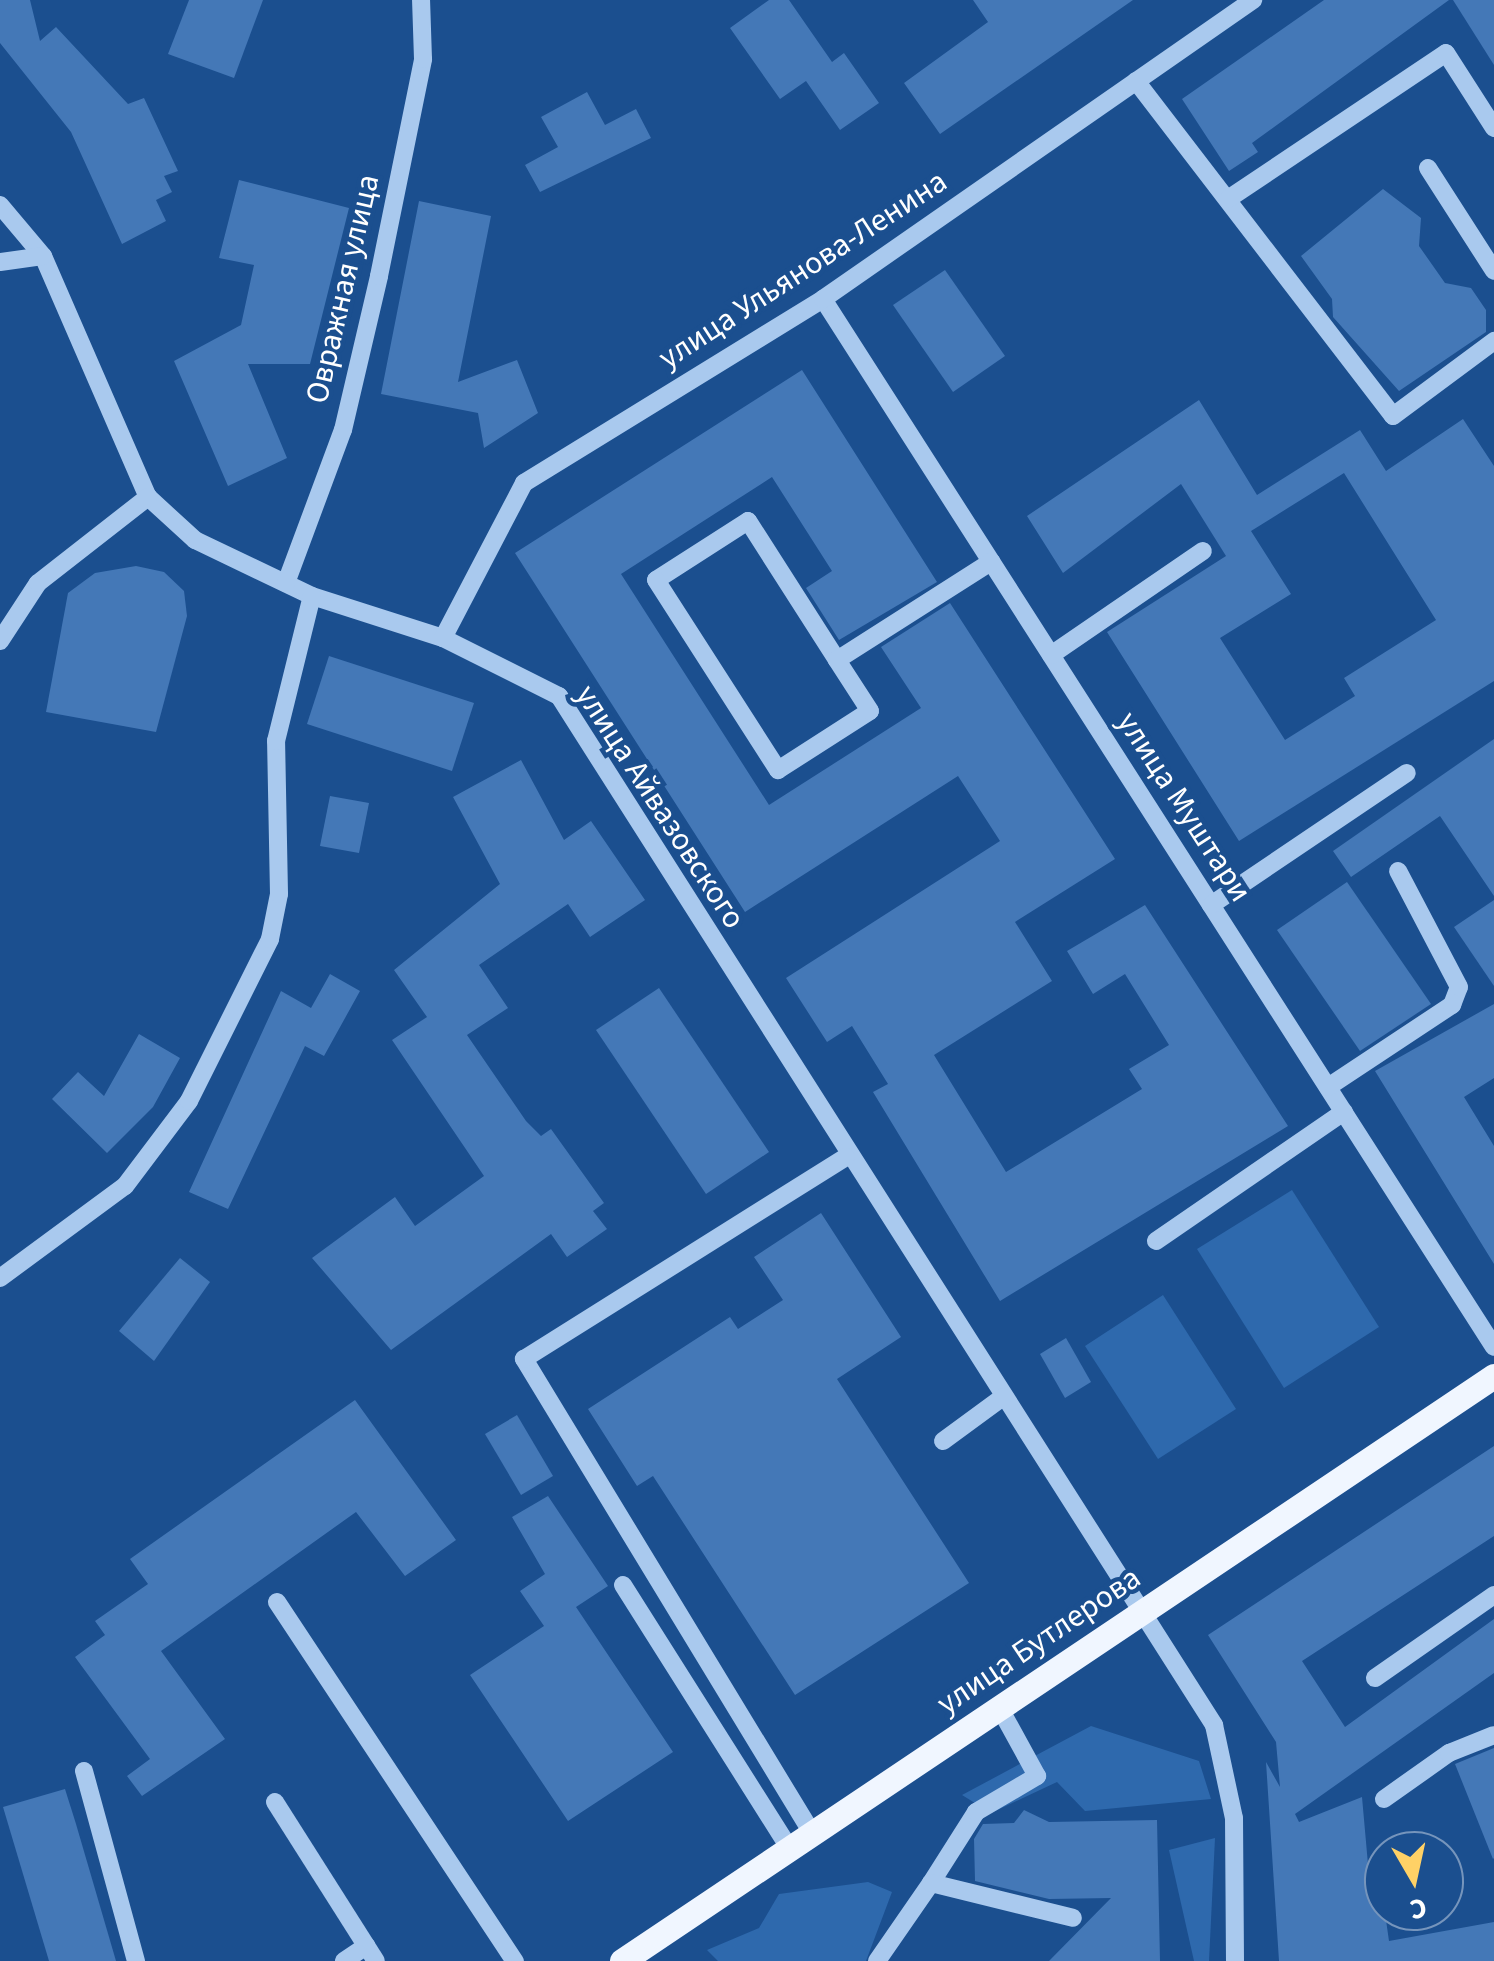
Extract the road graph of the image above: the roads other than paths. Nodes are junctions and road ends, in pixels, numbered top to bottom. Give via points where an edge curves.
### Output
1 (420, 0) edge
2 (1219, 0) edge
3 (1254, 0) edge
4 (1229, 17) junction
5 (1136, 81) junction
6 (1494, 128) edge
7 (1428, 168) dead end
8 (1228, 199) junction
9 (0, 205) edge
10 (43, 256) junction
11 (0, 262) edge
12 (1494, 271) edge
13 (823, 299) junction
14 (1494, 341) edge
15 (148, 497) junction
16 (1203, 551) dead end
17 (991, 562) junction
18 (286, 583) junction
19 (312, 596) junction
20 (442, 638) junction
21 (0, 641) edge
22 (1051, 655) junction
23 (837, 660) junction
24 (1407, 772) dead end
25 (1398, 870) dead end
26 (1211, 905) junction
27 (1328, 1087) junction
28 (1344, 1112) junction
29 (846, 1157) junction
30 (1156, 1241) dead end
31 (0, 1278) edge
32 (1494, 1347) edge
33 (1494, 1376) edge
34 (1002, 1398) junction
35 (943, 1442) dead end
36 (623, 1586) dead end
37 (1494, 1596) edge
38 (277, 1602) dead end
39 (1136, 1614) junction
40 (1374, 1678) dead end
41 (998, 1706) junction
42 (1494, 1735) edge
43 (84, 1772) dead end
44 (1384, 1800) dead end
45 (275, 1802) dead end
46 (812, 1833) junction
47 (789, 1848) junction
48 (931, 1883) junction
49 (1073, 1918) dead end
50 (371, 1953) edge
51 (136, 1961) edge
52 (344, 1961) edge
53 (515, 1961) edge
54 (622, 1961) edge
55 (877, 1961) edge
56 (1235, 1961) edge

1 - 18 street, Овражная улица via 424,59 379,276 343,430
2 - 4 street
3 - 4 street, улица Ульянова-Ленина
4 - 5 street, улица Ульянова-Ленина
5 - 8 street
5 - 13 street, улица Ульянова-Ленина
6 - 8 street via 1446,53
7 - 12 street
8 - 14 street via 1393,416
9 - 10 street, улица Айвазовского
10 - 11 street
10 - 15 street, улица Айвазовского
13 - 17 street, улица Муштари
13 - 20 street, улица Ульянова-Ленина via 524,483
15 - 18 street, улица Айвазовского via 195,540
15 - 21 street via 107,520 38,583
16 - 22 street
17 - 22 street, улица Муштари
17 - 23 street
18 - 19 street, улица Айвазовского
19 - 20 street, улица Айвазовского
19 - 31 street via 276,741 280,894 270,939 189,1100 125,1186
20 - 29 street, улица Айвазовского via 559,696
22 - 26 street, улица Муштари
23 - 23 street via 870,711 778,770 656,580 748,520
24 - 26 street
25 - 27 street via 1459,987 1452,1006
26 - 27 street, улица Муштари
27 - 28 street, улица Муштари
28 - 30 street
28 - 32 street, улица Муштари
29 - 34 street, улица Айвазовского
29 - 46 street via 524,1359
33 - 39 main road, улица Бутлерова
34 - 35 street
34 - 39 street, улица Айвазовского
36 - 47 street
37 - 40 street
38 - 53 street
39 - 41 main road, улица Бутлерова
39 - 56 street, улица Айвазовского via 1214,1725 1234,1818
41 - 46 main road, улица Бутлерова
41 - 48 street via 1036,1776 976,1812
42 - 44 street via 1449,1752
43 - 51 street
45 - 50 street
46 - 47 main road, улица Бутлерова
47 - 54 main road, улица Бутлерова
48 - 49 street
48 - 55 street
50 - 52 street

